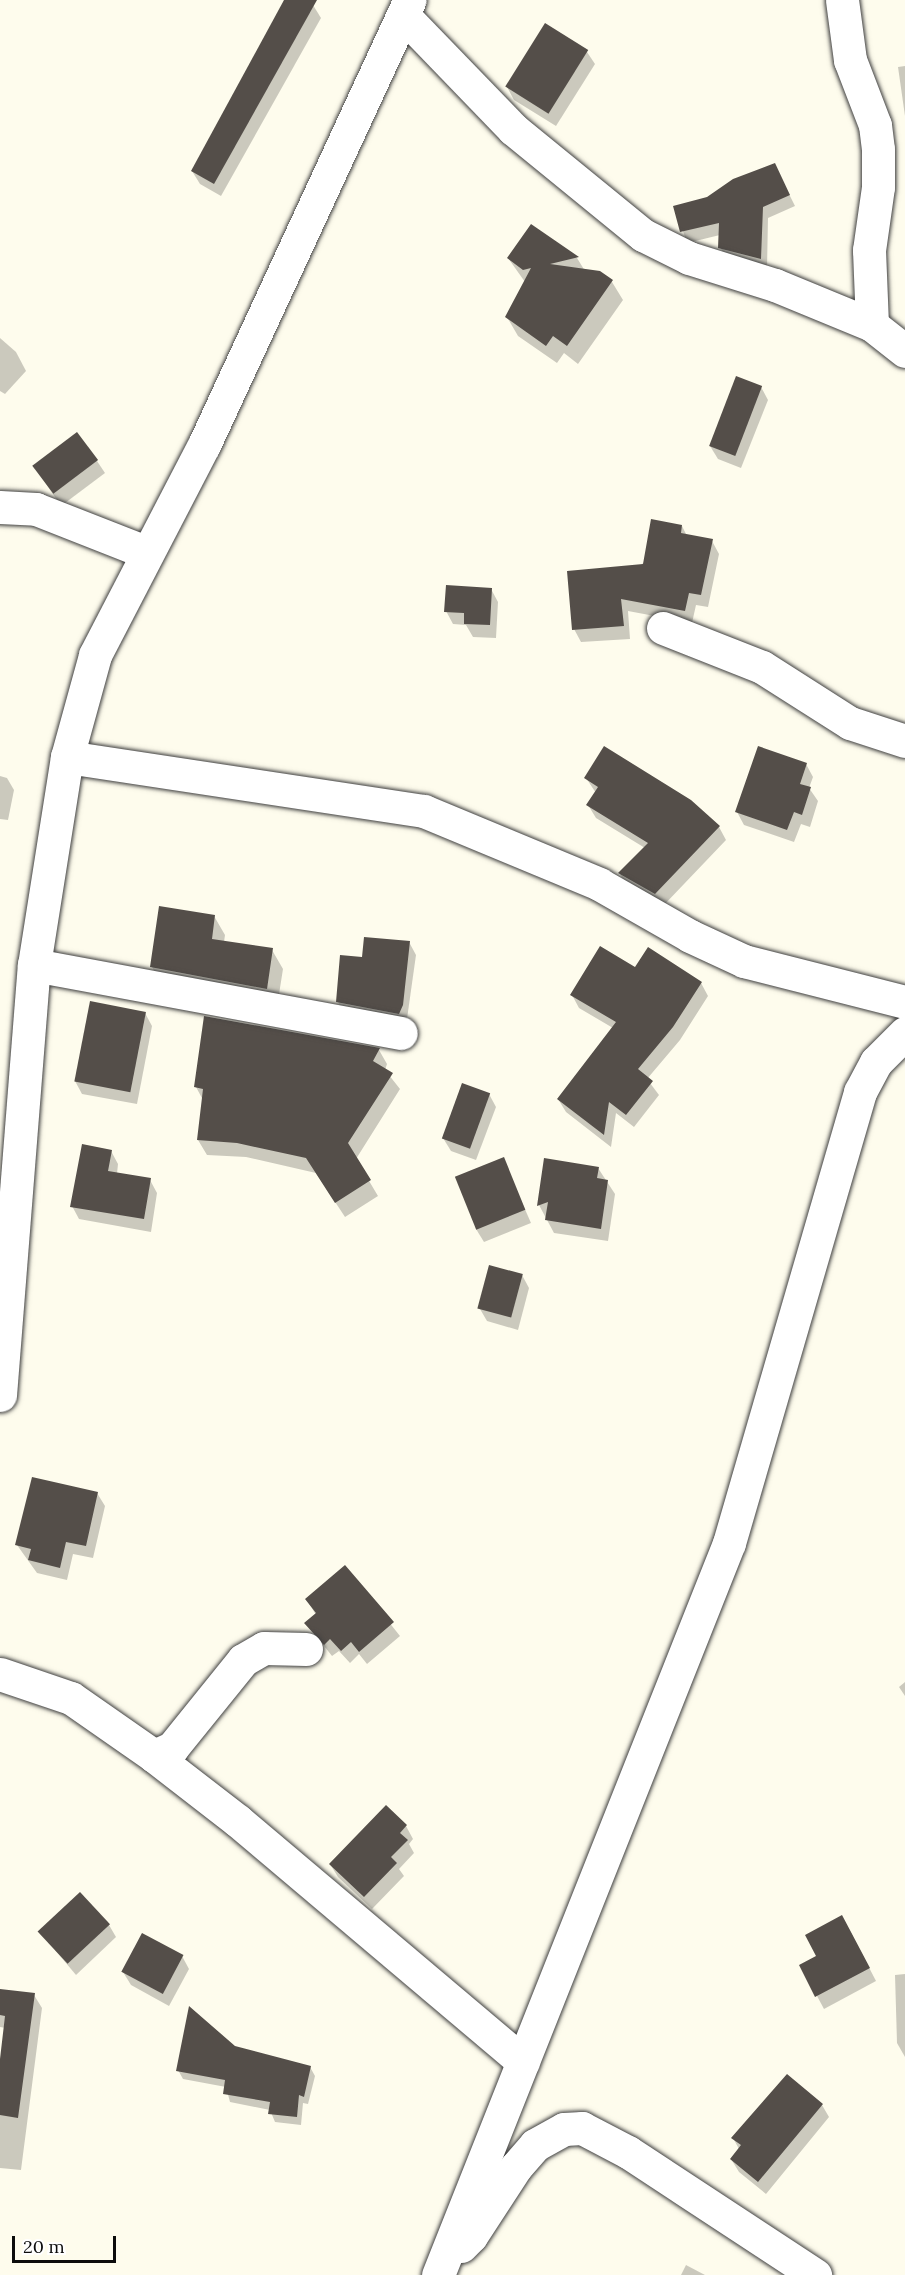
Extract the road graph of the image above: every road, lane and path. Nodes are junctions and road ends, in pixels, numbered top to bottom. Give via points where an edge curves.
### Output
1 (842, 0) edge
2 (407, 7) edge
3 (872, 326) junction
4 (905, 351) edge
5 (0, 507) edge
6 (146, 552) junction
7 (663, 628) dead end
8 (905, 741) edge
9 (67, 757) junction
10 (34, 965) junction
11 (905, 1002) edge
12 (401, 1033) dead end
13 (905, 1033) edge
14 (0, 1395) edge
15 (306, 1649) dead end
16 (0, 1674) edge
17 (154, 1756) junction
18 (523, 2062) junction
19 (442, 2267) edge
20 (815, 2275) edge

1 - 3 street via 850,60 875,125 878,149 878,186 869,250
2 - 3 street via 513,129 643,236 689,258 775,285
2 - 6 street via 204,445
3 - 4 street
5 - 6 street via 36,509
6 - 9 street via 95,655
7 - 8 street via 762,667 849,723
9 - 10 street
9 - 11 street via 424,811 599,884 690,936 744,961
10 - 12 street
10 - 14 street
13 - 18 street via 876,1062 860,1092 729,1543
15 - 17 street via 264,1648 243,1660 172,1748
16 - 17 street via 71,1698
17 - 18 street via 238,1821
18 - 19 street
19 - 20 street via 471,2236 535,2145 564,2128 582,2128 628,2152

